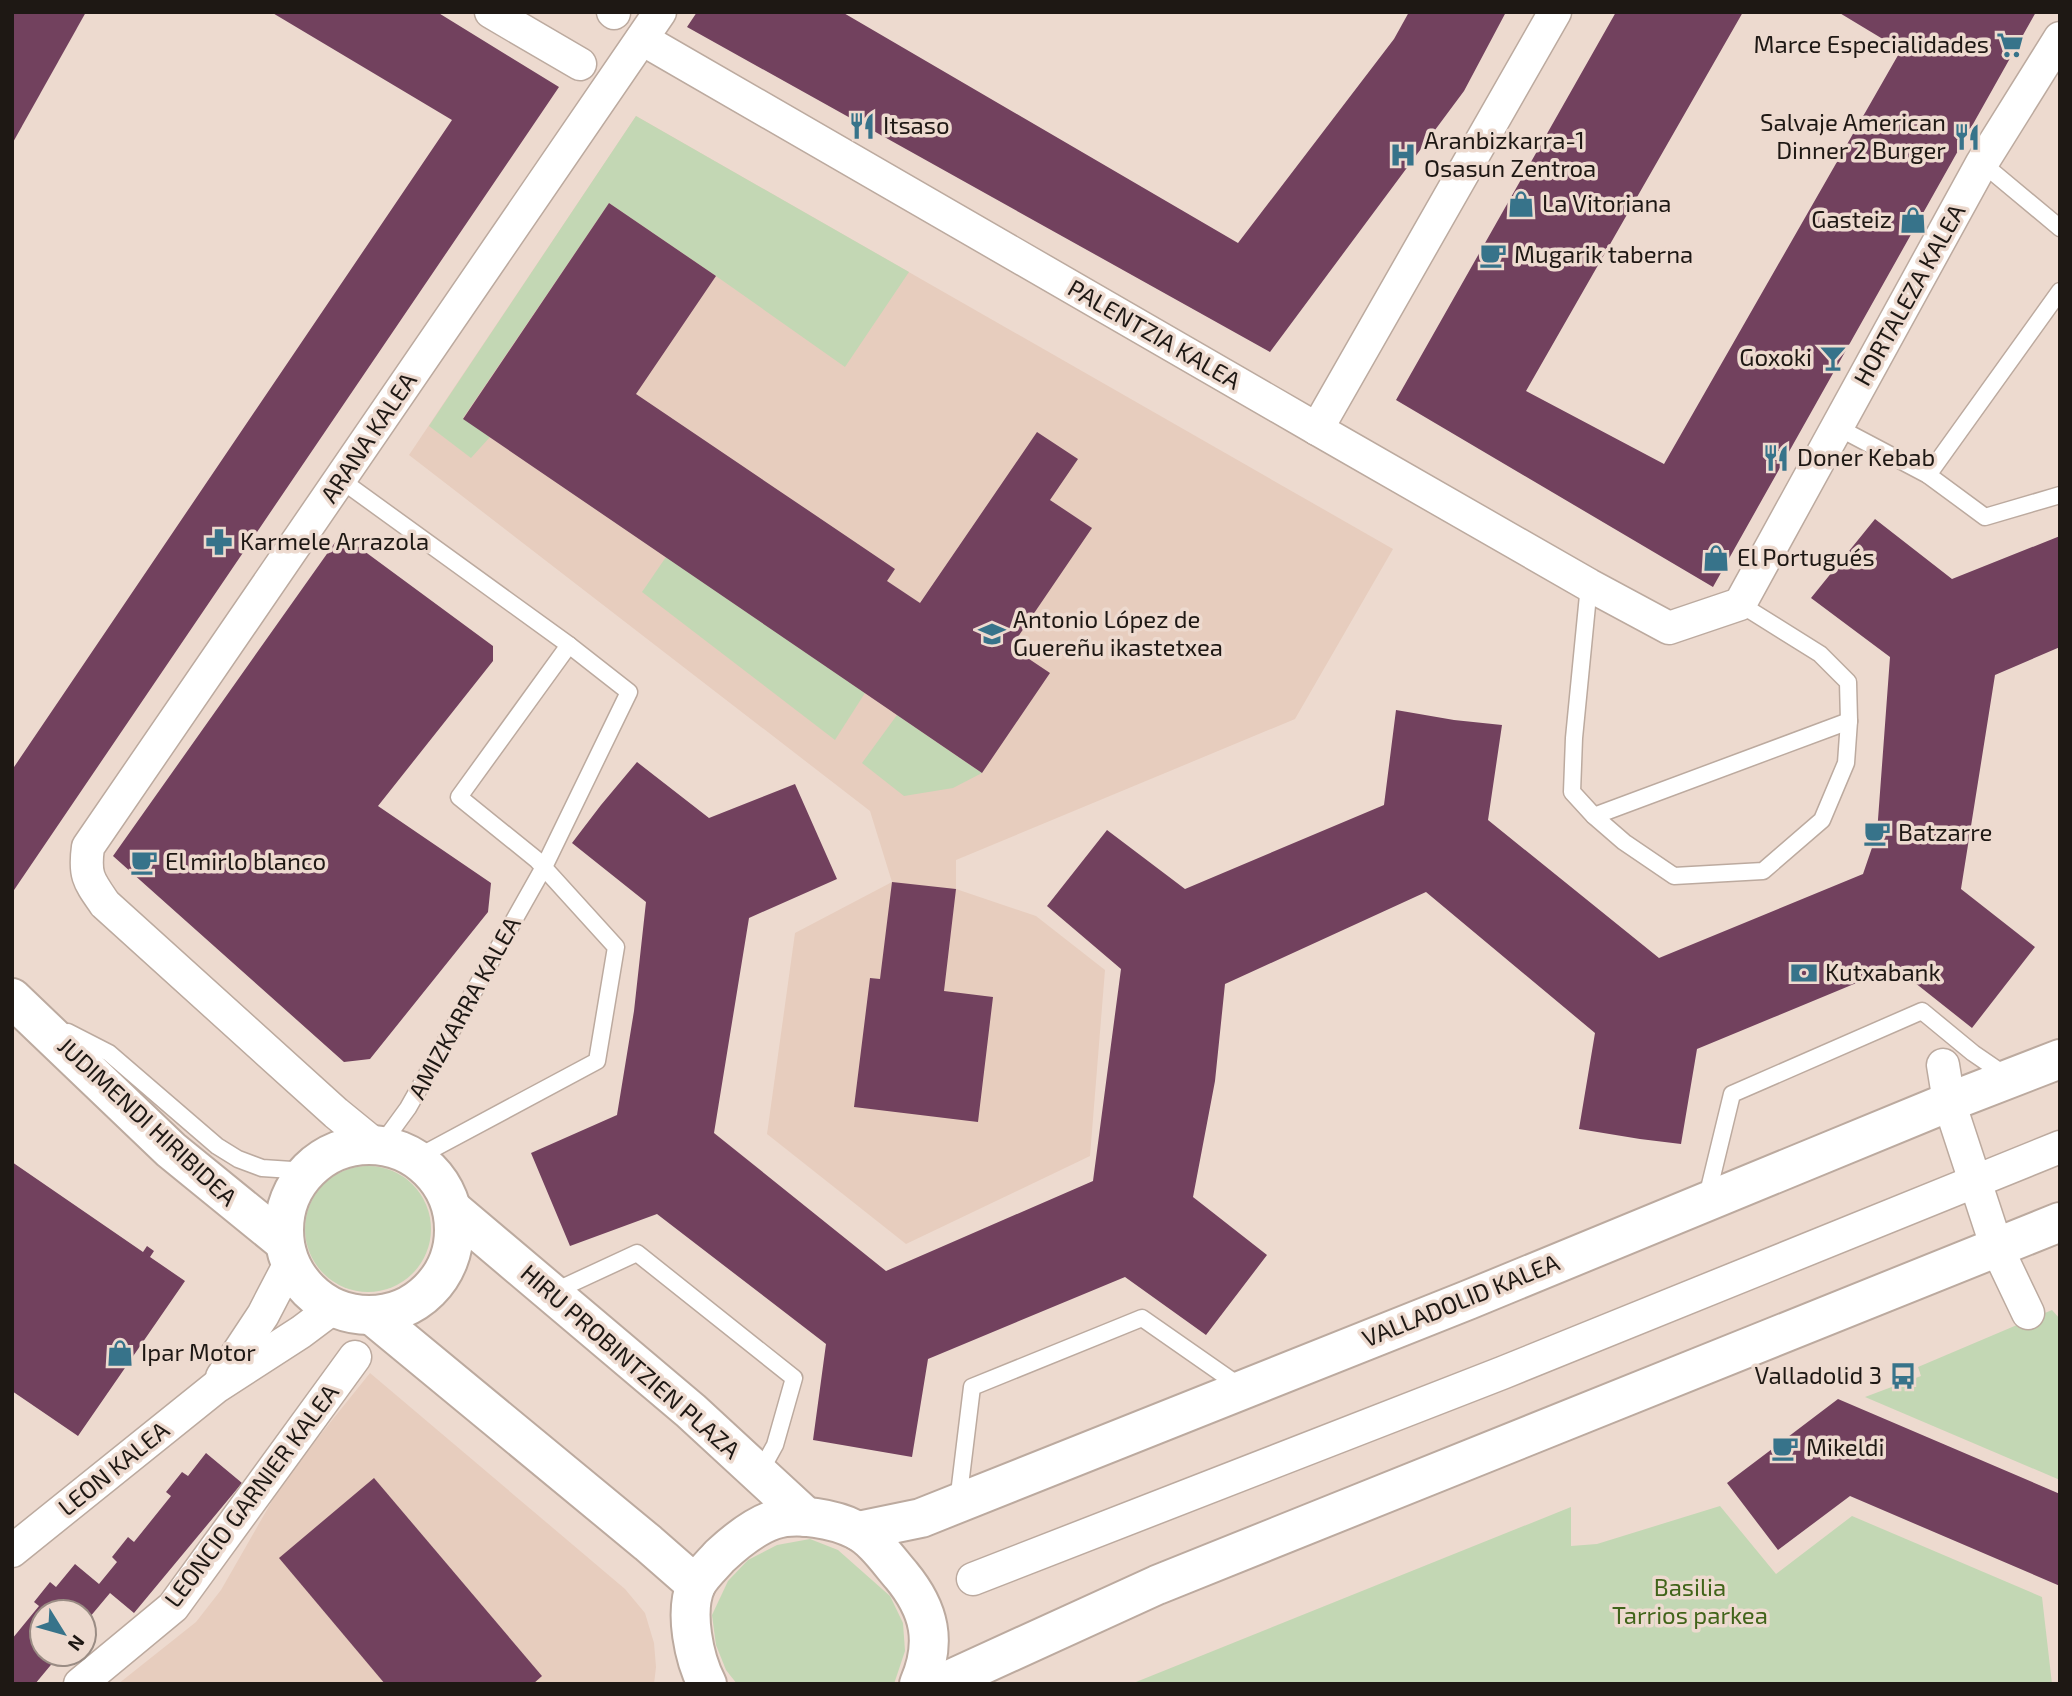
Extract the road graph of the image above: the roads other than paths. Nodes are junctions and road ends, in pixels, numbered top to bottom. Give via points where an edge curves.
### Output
1 (491, 12) edge
2 (660, 12) edge
3 (1555, 12) edge
4 (2060, 38) edge
5 (642, 40) junction
6 (580, 64) dead end
7 (1982, 163) junction
8 (2060, 228) edge
9 (2060, 290) edge
10 (1837, 427) junction
11 (1317, 429) junction
12 (1928, 475) junction
13 (341, 480) junction
14 (2060, 495) edge
15 (1589, 585) junction
16 (1740, 604) junction
17 (569, 645) junction
18 (1849, 720) junction
19 (1594, 816) junction
20 (544, 867) junction
21 (105, 904) joint
22 (20, 1005) edge
23 (2060, 1059) edge
24 (1943, 1065) dead end
25 (2010, 1079) junction
26 (1949, 1102) junction
27 (377, 1145) junction
28 (2060, 1147) edge
29 (416, 1158) junction
30 (307, 1171) junction
31 (1975, 1181) junction
32 (1706, 1201) junction
33 (452, 1209) junction
34 (2060, 1222) edge
35 (1997, 1248) junction
36 (287, 1252) junction
37 (551, 1293) junction
38 (333, 1308) junction
39 (2028, 1313) dead end
40 (373, 1315) junction
41 (355, 1357) dead end
42 (216, 1387) junction
43 (1243, 1388) junction
44 (758, 1474) junction
45 (958, 1503) junction
46 (806, 1517) junction
47 (858, 1531) junction
48 (12, 1551) edge
49 (973, 1579) dead end
50 (696, 1585) junction
51 (705, 1683) edge
52 (80, 1684) edge
53 (919, 1684) edge
54 (940, 1684) edge

1 - 6 street
2 - 5 street, ARANA KALEA
3 - 11 street
4 - 7 street, HORTALEZA KALEA
5 - 11 street, PALENTZIA KALEA
5 - 13 street, ARANA KALEA
7 - 8 lane
7 - 10 street, HORTALEZA KALEA
9 - 12 lane
10 - 12 lane
10 - 16 street, HORTALEZA KALEA
11 - 15 street, PALENTZIA KALEA
12 - 14 lane via 1985,517
13 - 17 lane, AMIZKARRA KALEA
13 - 21 street, ARANA KALEA via 88,847 88,880
15 - 16 street, PALENTZIA KALEA via 1669,628
15 - 19 lane via 1572,792
16 - 18 lane via 1820,654 1848,682
17 - 20 lane, AMIZKARRA KALEA via 629,692
17 - 20 lane via 459,797
18 - 19 lane
18 - 19 lane via 1846,763 1822,820 1763,871 1674,876
20 - 27 lane, AMIZKARRA KALEA via 408,1108
20 - 29 lane via 616,947 597,1060
21 - 27 street, HIRU PROBINTZIEN PLAZA
22 - 30 lane via 109,1054 238,1159 262,1168
22 - 36 main road, JUDIMENDI HIRIBIDEA
23 - 25 main road, VALLADOLID KALEA
24 - 26 street
25 - 26 main road, VALLADOLID KALEA
25 - 32 lane via 1922,1011 1732,1094
26 - 31 street
26 - 32 main road, VALLADOLID KALEA
27 - 29 main road, HIRU PROBINTZIEN PLAZA
27 - 30 main road, HIRU PROBINTZIEN PLAZA via 338,1150
28 - 31 street
29 - 33 main road, HIRU PROBINTZIEN PLAZA via 439,1180
30 - 36 main road, HIRU PROBINTZIEN PLAZA via 292,1192 285,1216
31 - 35 street
31 - 49 street via 1515,1368
32 - 43 main road, VALLADOLID KALEA
33 - 37 main road, HIRU PROBINTZIEN PLAZA
33 - 40 main road, HIRU PROBINTZIEN PLAZA via 450,1258 438,1281 420,1299 398,1311
34 - 35 main road
35 - 39 street
35 - 54 main road via 1157,1585
36 - 38 main road, HIRU PROBINTZIEN PLAZA via 300,1282
36 - 42 street, LEON KALEA via 263,1315
37 - 44 main road, HIRU PROBINTZIEN PLAZA
37 - 44 lane via 637,1253 794,1378 775,1445
38 - 40 main road, HIRU PROBINTZIEN PLAZA
38 - 42 street, LEON KALEA
40 - 50 main road
41 - 52 street, LEONCIO GARNIER KALEA via 173,1607
42 - 48 street, LEON KALEA
43 - 45 main road, VALLADOLID KALEA
43 - 45 lane via 1142,1318 972,1387
44 - 46 main road, HIRU PROBINTZIEN PLAZA
45 - 47 main road, VALLADOLID KALEA via 921,1518
46 - 47 main road
46 - 50 main road via 774,1519 752,1530 715,1561
47 - 53 main road via 909,1585 927,1620 930,1639
50 - 51 main road via 692,1641

